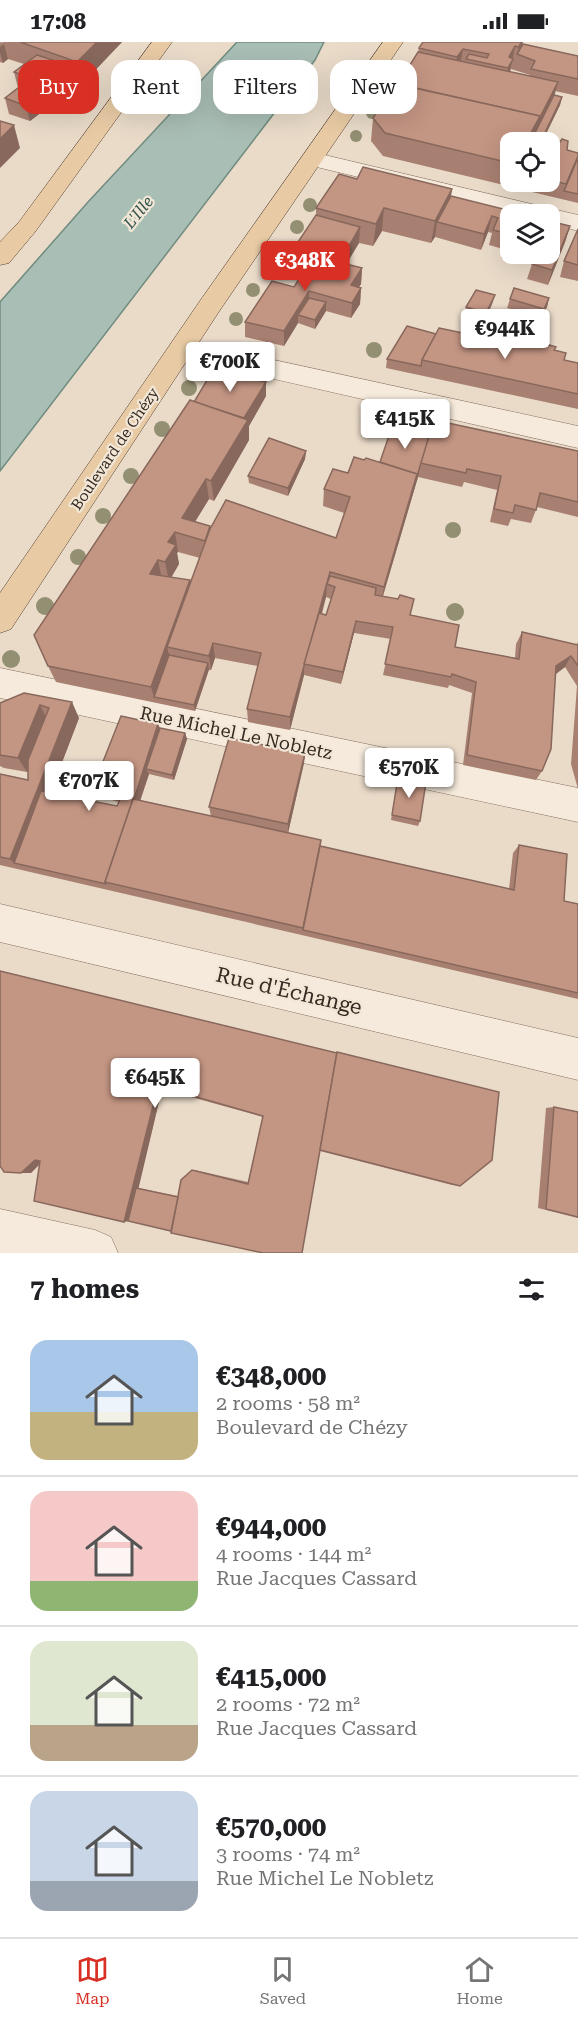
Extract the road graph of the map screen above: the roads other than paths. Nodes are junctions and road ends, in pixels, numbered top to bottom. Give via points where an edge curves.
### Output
1 (162, 42) edge
2 (393, 42) edge
3 (312, 159) junction
4 (500, 204) edge
5 (560, 219) edge
6 (578, 223) edge
7 (0, 257) edge
8 (182, 349) junction
9 (578, 438) edge
10 (0, 619) edge
11 (0, 683) edge
12 (578, 805) edge
13 (0, 923) edge
14 (578, 1059) edge
15 (0, 1232) edge
16 (95, 1253) edge

1 - 7 main road via 27,227
2 - 3 main road, Boulevard de Chézy
3 - 4 street
3 - 8 main road, Boulevard de Chézy
5 - 6 street
8 - 9 street
8 - 10 main road, Boulevard de Chézy
11 - 12 street, Rue Michel Le Nobletz
13 - 14 street, Rue d'Échange
15 - 16 street

